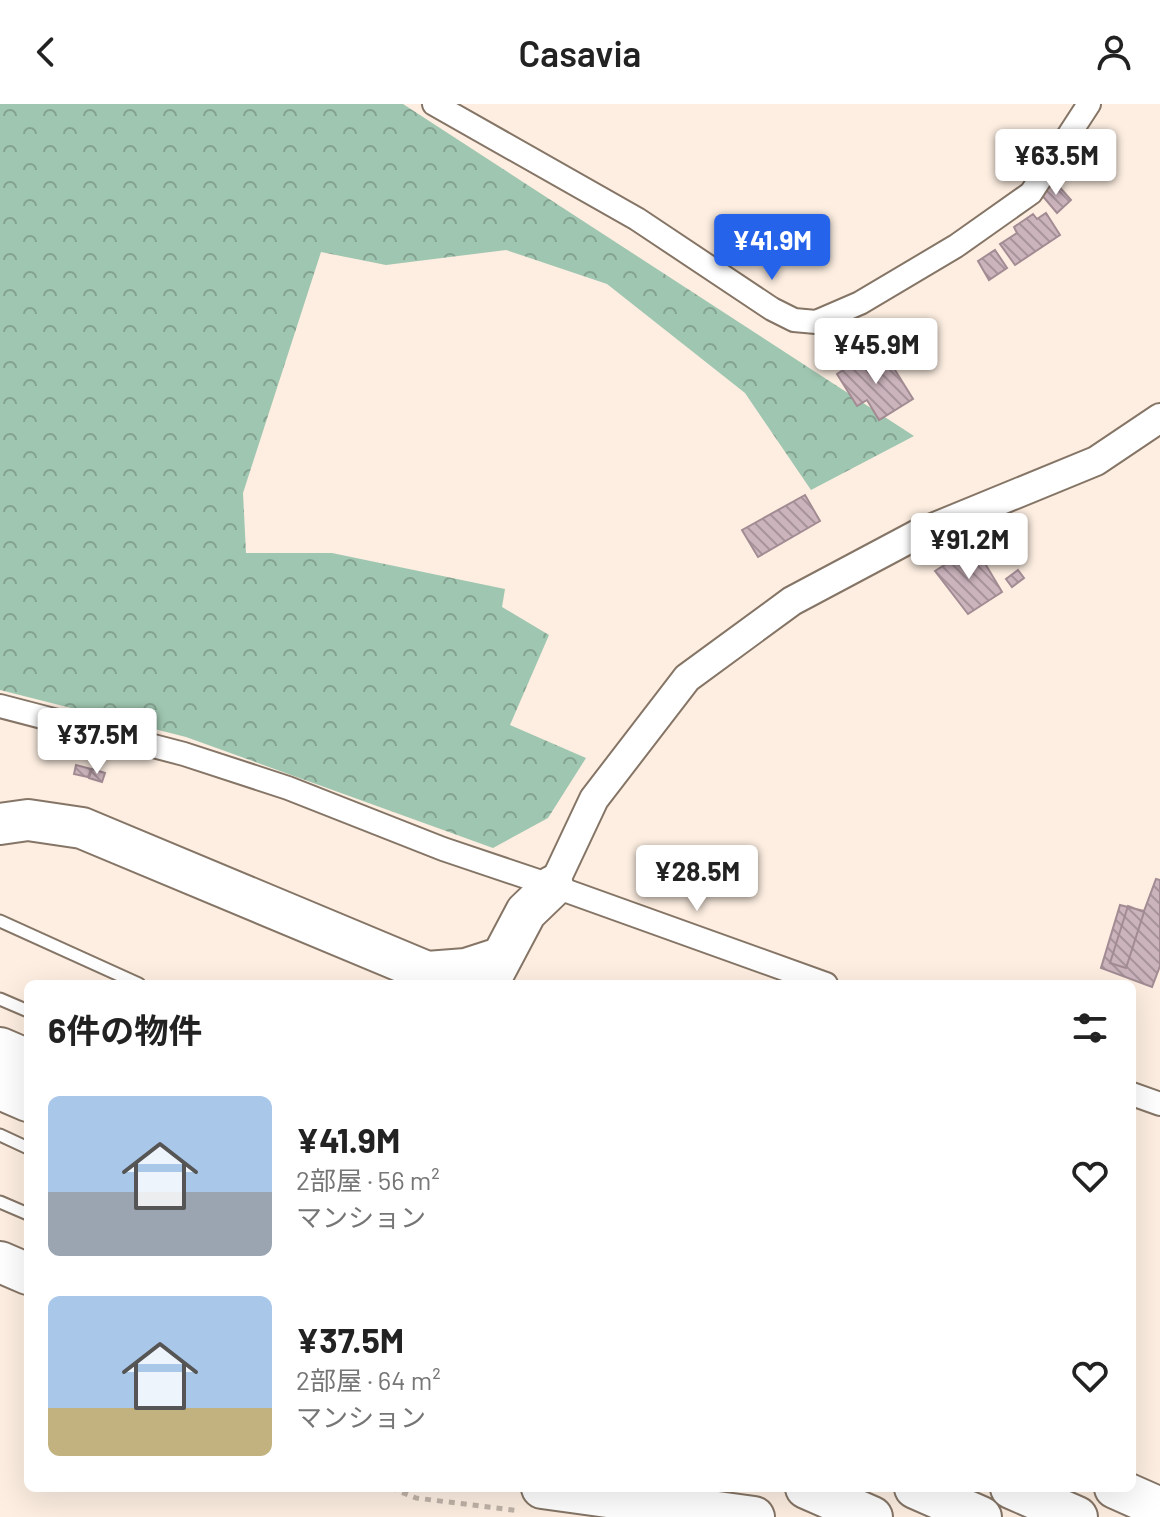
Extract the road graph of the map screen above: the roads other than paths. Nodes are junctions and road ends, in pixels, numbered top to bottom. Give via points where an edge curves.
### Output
1 (434, 104) edge
2 (1089, 104) edge
3 (1160, 418) edge
4 (0, 706) edge
5 (0, 824) edge
6 (553, 886) junction
7 (0, 921) edge
8 (508, 974) edge
9 (130, 980) edge
10 (815, 980) edge
11 (0, 999) edge
12 (24, 1009) edge
13 (0, 1048) edge
14 (24, 1058) edge
15 (0, 1089) edge
16 (1136, 1095) edge
17 (24, 1099) edge
18 (1160, 1104) edge
19 (0, 1135) edge
20 (24, 1146) edge
21 (0, 1202) edge
22 (24, 1212) edge
23 (0, 1262) edge
24 (24, 1272) edge
25 (1136, 1481) edge
26 (815, 1492) edge
27 (924, 1492) edge
28 (1020, 1492) edge
29 (1124, 1492) edge
30 (1160, 1494) edge
31 (532, 1500) edge
32 (1160, 1508) edge
33 (754, 1517) edge
34 (872, 1517) edge
35 (981, 1517) edge
36 (1077, 1517) edge

1 - 2 street via 637,219 772,309 794,320 816,322 860,303 956,246 1031,193
3 - 6 street via 1096,461 918,534 792,601 687,678 594,799
4 - 6 street via 199,759
5 - 8 highway via 28,820 82,828 427,972
6 - 8 highway via 526,912
6 - 10 street
7 - 9 lane
11 - 12 lane
13 - 14 highway
15 - 17 highway
16 - 18 street
19 - 20 lane
21 - 22 lane
23 - 24 highway
25 - 30 highway
26 - 34 highway
27 - 35 highway
28 - 36 highway
29 - 32 highway
31 - 33 highway

